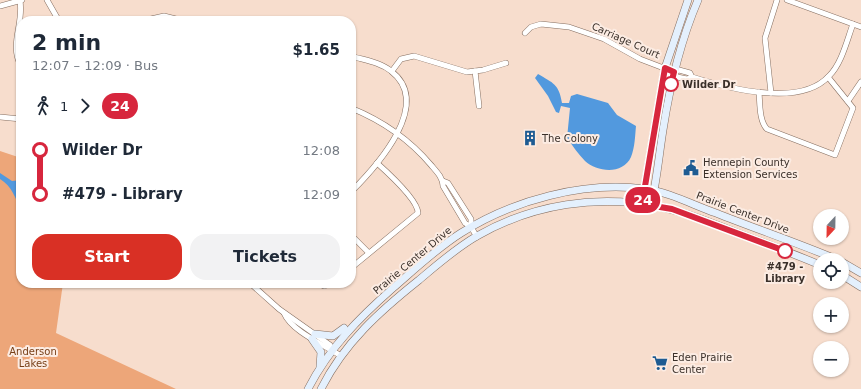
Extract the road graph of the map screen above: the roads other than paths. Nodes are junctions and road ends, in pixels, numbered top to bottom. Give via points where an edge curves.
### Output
1 (47, 0) edge
2 (688, 0) edge
3 (698, 0) edge
4 (778, 0) edge
5 (787, 0) edge
6 (21, 1) edge
7 (0, 6) edge
8 (22, 16) edge
9 (56, 16) edge
10 (853, 24) junction
11 (861, 27) edge
12 (525, 33) dead end
13 (16, 40) edge
14 (16, 53) edge
15 (356, 58) edge
16 (506, 63) dead end
17 (665, 68) junction
18 (392, 71) junction
19 (475, 71) junction
20 (674, 72) junction
21 (828, 77) junction
22 (861, 82) edge
23 (759, 92) junction
24 (771, 93) junction
25 (848, 100) junction
26 (479, 106) dead end
27 (356, 110) edge
28 (0, 117) edge
29 (16, 119) edge
30 (397, 132) junction
31 (377, 163) junction
32 (356, 186) edge
33 (645, 189) junction
34 (655, 190) junction
35 (642, 204) junction
36 (651, 205) junction
37 (471, 227) junction
38 (477, 236) junction
39 (356, 240) edge
40 (369, 253) junction
41 (820, 253) edge
42 (813, 262) edge
43 (356, 264) edge
44 (849, 266) edge
45 (860, 272) edge
46 (849, 279) edge
47 (861, 287) edge
48 (254, 288) edge
49 (377, 302) junction
50 (314, 336) junction
51 (332, 350) junction
52 (341, 356) junction
53 (318, 372) junction
54 (308, 389) edge
55 (321, 389) edge

1 - 9 street
2 - 17 main road
3 - 20 main road
4 - 24 street via 765,38
5 - 10 street
6 - 7 street
6 - 8 street
10 - 11 street
10 - 21 street via 837,65
12 - 17 street, Carriage Court via 531,27 541,24 569,28 604,39 640,59
13 - 14 street
15 - 18 street
16 - 19 street
17 - 20 street, Carriage Court
17 - 33 main road
18 - 19 street via 401,59 414,56 458,70
18 - 30 street via 399,79 406,95 406,115
19 - 26 street
20 - 23 street, Carriage Court via 677,77 692,77 713,84
20 - 34 main road
21 - 24 street via 806,90
21 - 25 street
22 - 25 street
23 - 24 street
23 - 25 street via 764,126 767,129 832,155 837,152 854,108
27 - 30 street
28 - 29 street
30 - 31 street
30 - 37 street via 424,156 443,181 448,183 471,219
31 - 32 street
31 - 40 street via 406,192 419,211
33 - 34 main road, Prairie Center Drive
33 - 35 main road
33 - 37 main road, Prairie Center Drive via 601,187 557,195 514,207
34 - 36 main road
34 - 41 main road, Prairie Center Drive
35 - 36 main road, Prairie Center Drive
35 - 38 main road, Prairie Center Drive via 596,202 562,205 532,212
36 - 42 main road, Prairie Center Drive via 685,214
37 - 38 street
37 - 49 main road, Prairie Center Drive via 434,252
38 - 52 main road, Prairie Center Drive via 383,309
39 - 40 street
40 - 43 street
44 - 45 main road
46 - 47 main road
48 - 50 street
49 - 50 main road via 356,316 338,334 327,337
49 - 51 main road, Prairie Center Drive via 348,330
50 - 51 street via 330,345
50 - 53 main road via 322,358
51 - 52 street
51 - 53 main road, Prairie Center Drive
52 - 55 main road, Prairie Center Drive
53 - 54 main road, Prairie Center Drive

